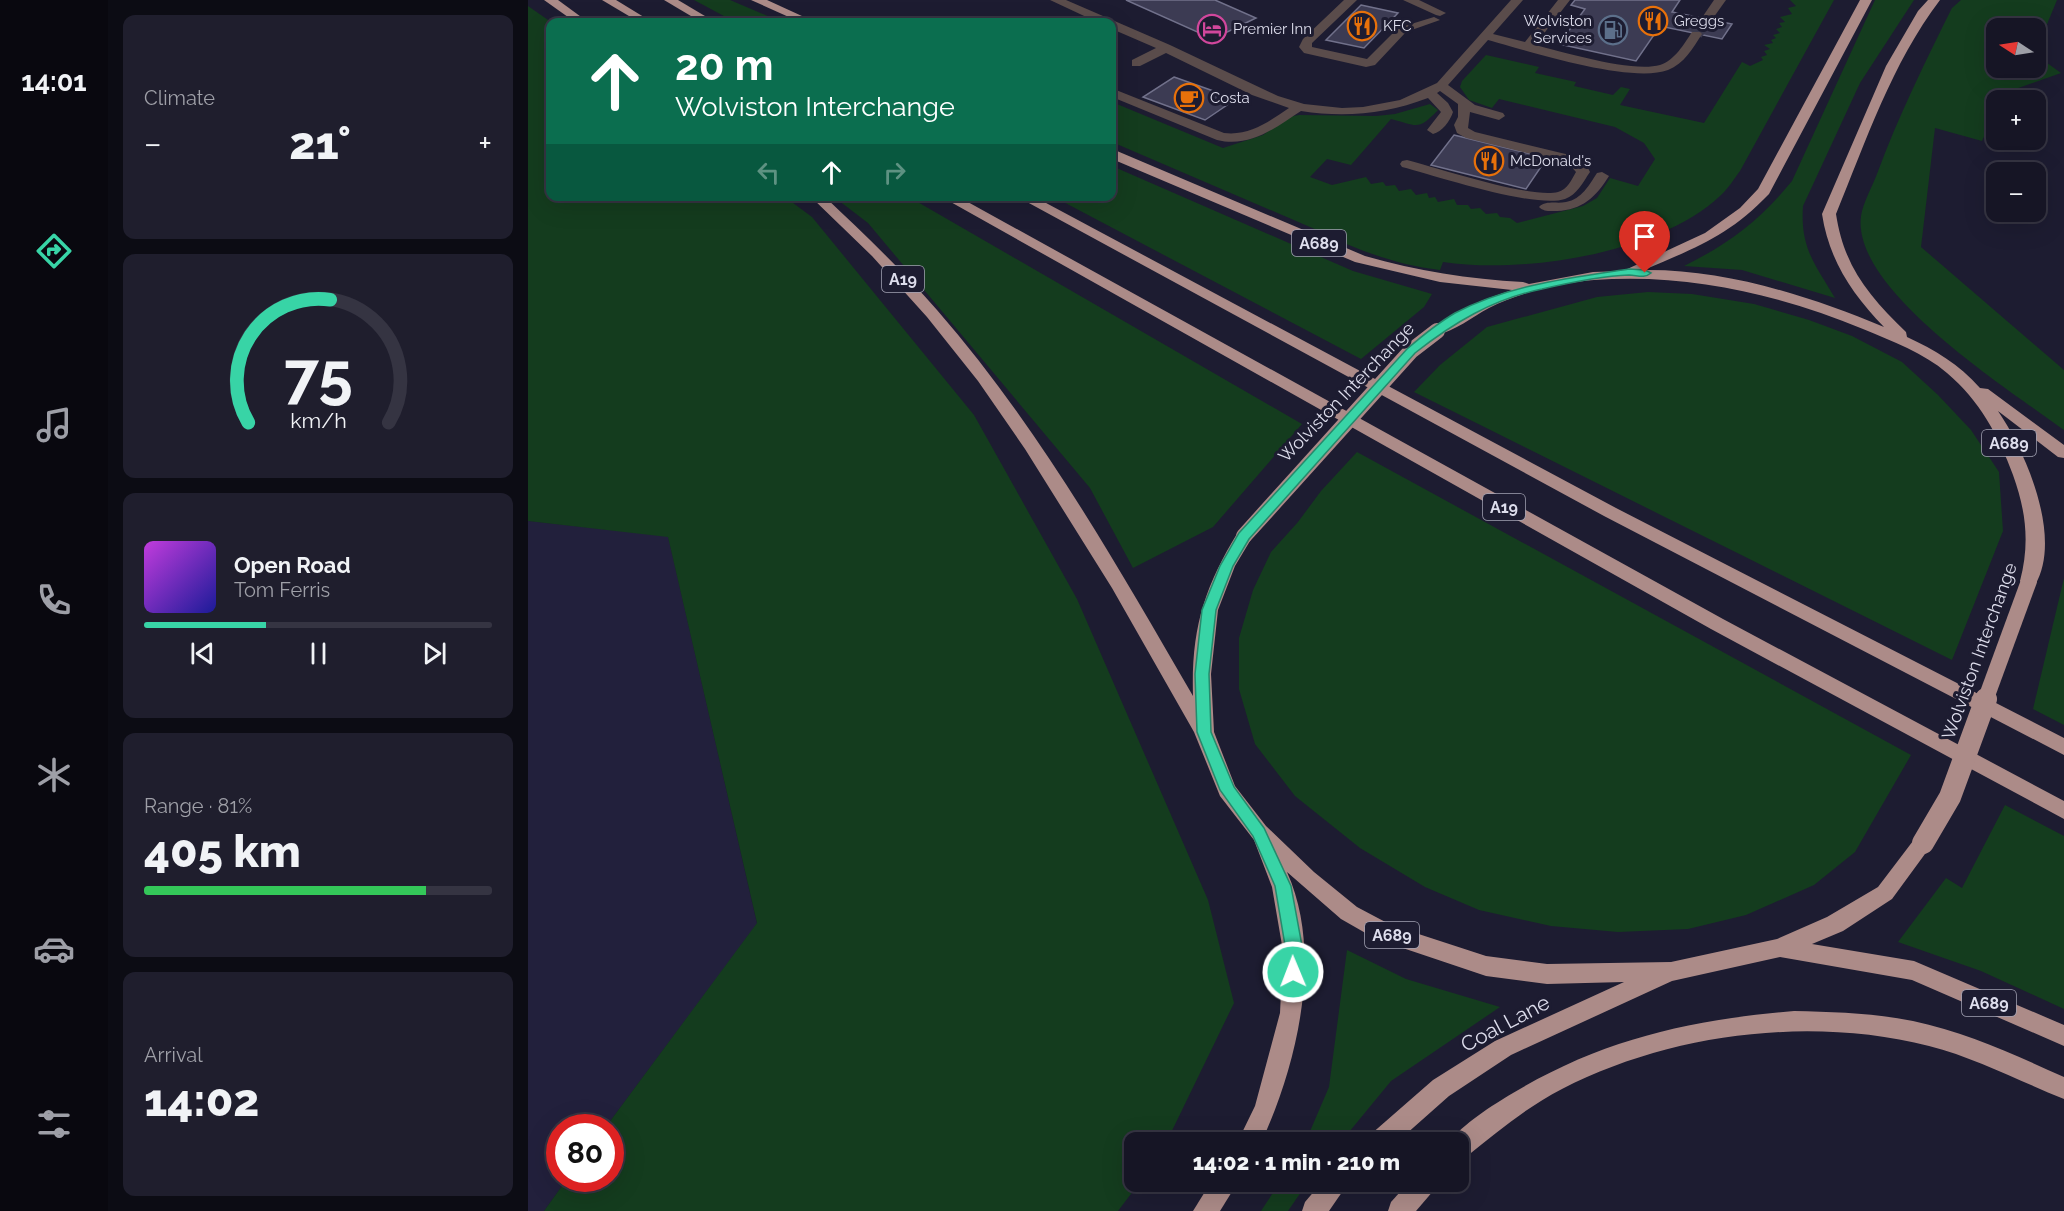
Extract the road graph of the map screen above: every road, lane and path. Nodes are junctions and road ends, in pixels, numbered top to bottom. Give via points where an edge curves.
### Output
1 (550, 0) edge
2 (608, 0) edge
3 (670, 0) edge
4 (757, 0) edge
5 (1056, 0) edge
6 (1351, 0) edge
7 (1409, 0) edge
8 (1517, 0) edge
9 (1563, 0) edge
10 (1720, 0) edge
11 (1866, 0) edge
12 (1934, 0) edge
13 (576, 18) edge
14 (639, 18) edge
15 (702, 18) edge
16 (800, 18) edge
17 (1093, 18) edge
18 (1707, 19) tunnel mouth
19 (1116, 27) edge
20 (1696, 34) tunnel mouth
21 (1486, 36) junction
22 (1528, 46) junction
23 (1166, 48) junction
24 (1136, 63) dead end
25 (1441, 86) junction
26 (1430, 94) junction
27 (1116, 95) edge
28 (1464, 104) junction
29 (1299, 106) junction
30 (1499, 116) dead end
31 (1433, 130) dead end
32 (1116, 156) edge
33 (1602, 176) dead end
34 (822, 201) edge
35 (955, 201) edge
36 (1031, 201) edge
37 (1629, 272) junction
38 (1539, 286) junction
39 (1909, 343) junction
40 (1959, 375) junction
41 (2064, 453) edge
42 (1204, 732) junction
43 (2064, 747) edge
44 (2064, 811) edge
45 (1259, 832) junction
46 (1780, 948) junction
47 (1671, 972) junction
48 (2064, 1036) edge
49 (2064, 1088) edge
50 (1254, 1132) edge
51 (1391, 1132) edge
52 (1469, 1140) edge
53 (1219, 1192) edge
54 (1329, 1192) edge
55 (1416, 1192) edge
56 (1205, 1211) edge
57 (1314, 1211) edge
58 (1400, 1211) edge

1 - 13 highway
2 - 14 highway
3 - 15 highway
4 - 16 highway
5 - 17 lane
6 - 7 lane via 1307,42 1308,50 1371,62 1402,30 1437,17
8 - 21 lane
9 - 22 lane
10 - 18 lane
11 - 37 highway, A689 via 1764,191 1745,211 1710,236
12 - 39 highway, A689 via 1924,10 1892,66 1828,214 1830,235 1849,278
19 - 23 lane
20 - 22 lane via 1681,59 1659,70 1630,70
21 - 22 lane
21 - 25 lane
23 - 24 lane
23 - 29 lane via 1281,102
25 - 26 lane
25 - 28 lane
26 - 29 lane via 1376,110
26 - 31 lane via 1447,112
27 - 29 lane via 1236,140 1258,133
28 - 30 lane
28 - 33 lane via 1460,125 1471,135 1580,165 1583,172 1570,192 1548,197 1527,194 1403,168 1534,207 1568,207 1582,202
32 - 38 highway, A689 via 1326,246 1396,271 1456,281
34 - 42 highway, A19 via 860,234 913,290 980,372 1077,513
35 - 44 highway, A19 via 1717,624
36 - 43 highway, A19 via 1621,517
37 - 38 highway, Wolviston Interchange / A689
37 - 39 highway, Wolviston Interchange / A689 via 1716,279 1773,292 1814,304
38 - 42 highway, Wolviston Interchange / A689, bridge via 1458,316 1411,351 1244,536 1226,566 1209,610 1202,674
39 - 40 highway, Wolviston Interchange / A689
40 - 41 highway
40 - 46 highway, Wolviston Interchange / A689, bridge via 2000,424 2031,501 2036,559 1950,797 1923,843 1885,893 1836,924
42 - 45 highway, Wolviston Interchange / A689 via 1227,790
45 - 47 highway, Wolviston Interchange / A689 via 1349,913 1384,932 1434,950 1486,966 1547,974
45 - 50 highway, A689 via 1283,886 1294,951 1291,1013 1266,1107
46 - 47 highway, Wolviston Interchange / A689
46 - 48 highway, A689 via 1914,971
47 - 51 highway, Coal Lane / A689 via 1503,1048 1441,1088
49 - 52 highway via 1988,1054 1912,1031 1834,1019 1768,1021 1663,1040 1580,1067 1512,1105
53 - 56 highway
54 - 57 highway
55 - 58 highway

